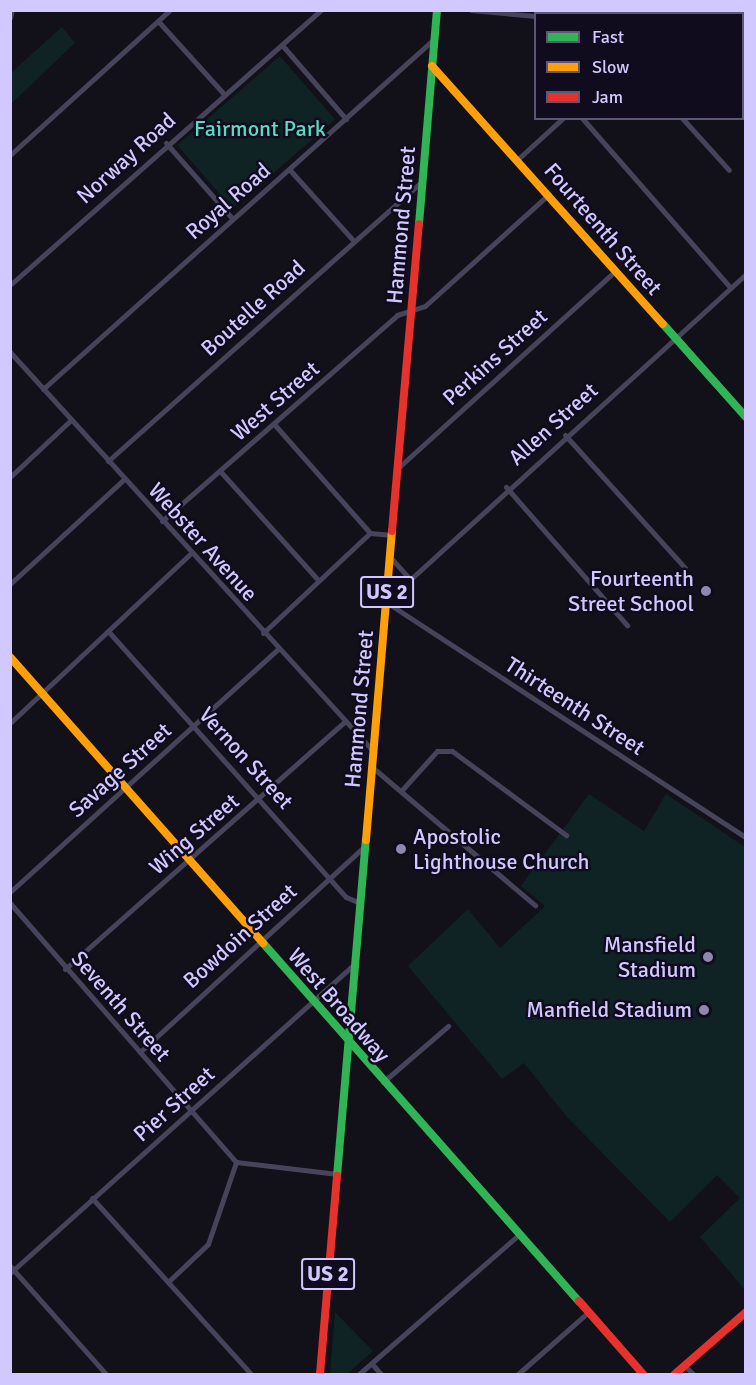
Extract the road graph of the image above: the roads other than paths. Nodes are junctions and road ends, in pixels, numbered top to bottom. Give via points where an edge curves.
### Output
1 (12, 10) edge
2 (170, 10) edge
3 (321, 10) edge
4 (437, 10) edge
5 (471, 10) edge
6 (534, 16) edge
7 (10, 18) edge
8 (158, 21) junction
9 (435, 38) junction
10 (282, 45) junction
11 (432, 66) junction
12 (223, 93) junction
13 (346, 119) junction
14 (561, 120) edge
15 (584, 120) edge
16 (684, 120) edge
17 (166, 143) junction
18 (10, 155) edge
19 (518, 159) junction
20 (289, 169) junction
21 (729, 170) dead end
22 (422, 181) junction
23 (549, 194) junction
24 (232, 218) junction
25 (353, 240) junction
26 (615, 271) junction
27 (746, 274) edge
28 (10, 285) edge
29 (730, 287) junction
30 (411, 310) junction
31 (674, 338) junction
32 (10, 352) edge
33 (17, 360) junction
34 (10, 365) edge
35 (43, 389) junction
36 (744, 412) edge
37 (71, 420) junction
38 (274, 424) junction
39 (565, 435) junction
40 (108, 461) junction
41 (398, 468) junction
42 (220, 471) junction
43 (10, 477) edge
44 (124, 479) junction
45 (506, 488) junction
46 (162, 521) junction
47 (370, 533) junction
48 (392, 535) junction
49 (191, 553) junction
50 (390, 556) junction
51 (685, 568) dead end
52 (408, 577) junction
53 (318, 580) junction
54 (10, 584) edge
55 (386, 602) junction
56 (627, 625) dead end
57 (108, 631) junction
58 (263, 633) junction
59 (278, 649) junction
60 (10, 657) edge
61 (42, 694) junction
62 (344, 722) junction
63 (10, 723) edge
64 (194, 726) junction
65 (373, 751) junction
66 (372, 767) junction
67 (124, 788) junction
68 (401, 791) junction
69 (260, 798) junction
70 (566, 835) dead end
71 (746, 838) edge
72 (365, 846) junction
73 (187, 860) junction
74 (330, 877) junction
75 (10, 892) edge
76 (10, 903) edge
77 (360, 903) junction
78 (535, 905) dead end
79 (258, 941) junction
80 (355, 963) junction
81 (66, 969) junction
82 (312, 1002) junction
83 (448, 1026) dead end
84 (348, 1041) junction
85 (140, 1052) junction
86 (383, 1082) junction
87 (191, 1111) junction
88 (236, 1162) junction
89 (337, 1174) junction
90 (92, 1198) junction
91 (516, 1238) junction
92 (12, 1269) edge
93 (168, 1282) junction
94 (746, 1312) edge
95 (586, 1314) junction
96 (372, 1364) junction
97 (685, 1366) junction
98 (106, 1374) edge
99 (251, 1374) edge
100 (320, 1374) edge
101 (360, 1374) edge
102 (381, 1374) edge
103 (518, 1374) edge
104 (643, 1374) edge
105 (675, 1374) edge
106 (693, 1374) edge

1 - 7 street
2 - 8 street
3 - 10 street, Norway Road
4 - 9 main road, Hammond Street / US 2
5 - 6 street
8 - 12 street
8 - 18 street
9 - 11 main road, Hammond Street / US 2
9 - 13 street, Royal Road
10 - 12 street, Norway Road
10 - 13 street
11 - 19 main road, Fourteenth Street
11 - 22 main road, Hammond Street / US 2
12 - 17 street, Norway Road
13 - 20 street, Royal Road
14 - 19 street
15 - 29 street
16 - 21 street
17 - 24 street
17 - 28 street, Norway Road
19 - 23 main road, Fourteenth Street
20 - 24 street, Royal Road
20 - 25 street
22 - 25 street, Boutelle Road
22 - 30 main road, Hammond Street / US 2
23 - 26 main road, Fourteenth Street
23 - 30 street, West Street via 427,304
24 - 35 street, Royal Road
25 - 40 street, Boutelle Road
26 - 31 main road, Fourteenth Street
26 - 41 street, Perkins Street
27 - 29 street, Allen Street
29 - 31 street, Allen Street
30 - 38 street, West Street via 397,315
30 - 41 main road, Hammond Street / US 2
31 - 36 main road, Fourteenth Street
31 - 39 street, Allen Street
32 - 33 street, Webster Avenue
33 - 34 street
33 - 35 street, Webster Avenue
35 - 37 street, Webster Avenue
37 - 40 street, Webster Avenue
37 - 43 street
38 - 42 street, West Street
38 - 47 street
39 - 45 street, Allen Street
39 - 51 street
40 - 44 street, Webster Avenue
41 - 48 main road, Hammond Street / US 2
42 - 46 street, West Street
42 - 53 street
44 - 46 street, Webster Avenue
44 - 54 street
45 - 52 street, Allen Street
45 - 56 street
46 - 49 street, Webster Avenue
47 - 48 street
47 - 53 street
48 - 50 main road, Hammond Street / US 2
49 - 57 street
49 - 58 street, Webster Avenue
50 - 52 street
50 - 55 main road, Hammond Street / US 2
52 - 55 street, Allen Street
53 - 58 street
55 - 65 main road, Hammond Street / US 2
55 - 71 street, Thirteenth Street
57 - 61 street
57 - 64 street, Vernon Street
58 - 59 street, Webster Avenue
59 - 62 street, Webster Avenue
59 - 64 street, Savage Street
60 - 61 main road, West Broadway
61 - 63 street
61 - 67 main road, West Broadway
62 - 65 street, Webster Avenue
62 - 69 street, Wing Street
64 - 67 street, Savage Street
64 - 69 street, Vernon Street
65 - 66 main road, Hammond Street / US 2
66 - 68 street
66 - 72 main road, Hammond Street / US 2
67 - 73 main road, West Broadway
67 - 75 street, Savage Street
68 - 70 street via 436,751 452,751
68 - 78 street
69 - 73 street, Wing Street
69 - 74 street, Vernon Street
72 - 74 street, Bowdoin Street
72 - 77 main road, Hammond Street / US 2
73 - 79 main road, West Broadway
73 - 81 street, Wing Street
74 - 77 street, Vernon Street via 352,903
74 - 79 street, Bowdoin Street
76 - 81 street, Seventh Street
77 - 80 main road, Hammond Street / US 2
79 - 82 main road, West Broadway
79 - 85 street, Bowdoin Street
80 - 82 street, Pier Street
80 - 84 main road, Hammond Street / US 2
81 - 85 street, Seventh Street
82 - 84 main road, West Broadway
82 - 87 street, Pier Street
83 - 86 street
84 - 86 main road, West Broadway
84 - 89 main road, Hammond Street / US 2
85 - 87 street, Seventh Street
86 - 91 main road, West Broadway
87 - 88 street, Seventh Street
87 - 90 street, Pier Street
88 - 89 street
88 - 93 street via 208,1244
89 - 100 main road, Hammond Street / US 2
90 - 92 street, Pier Street
90 - 93 street
91 - 95 main road, West Broadway
91 - 96 street
92 - 98 street
93 - 99 street
94 - 97 main road
95 - 103 street
95 - 104 main road, West Broadway
96 - 101 street
96 - 102 street
97 - 105 main road
97 - 106 street

